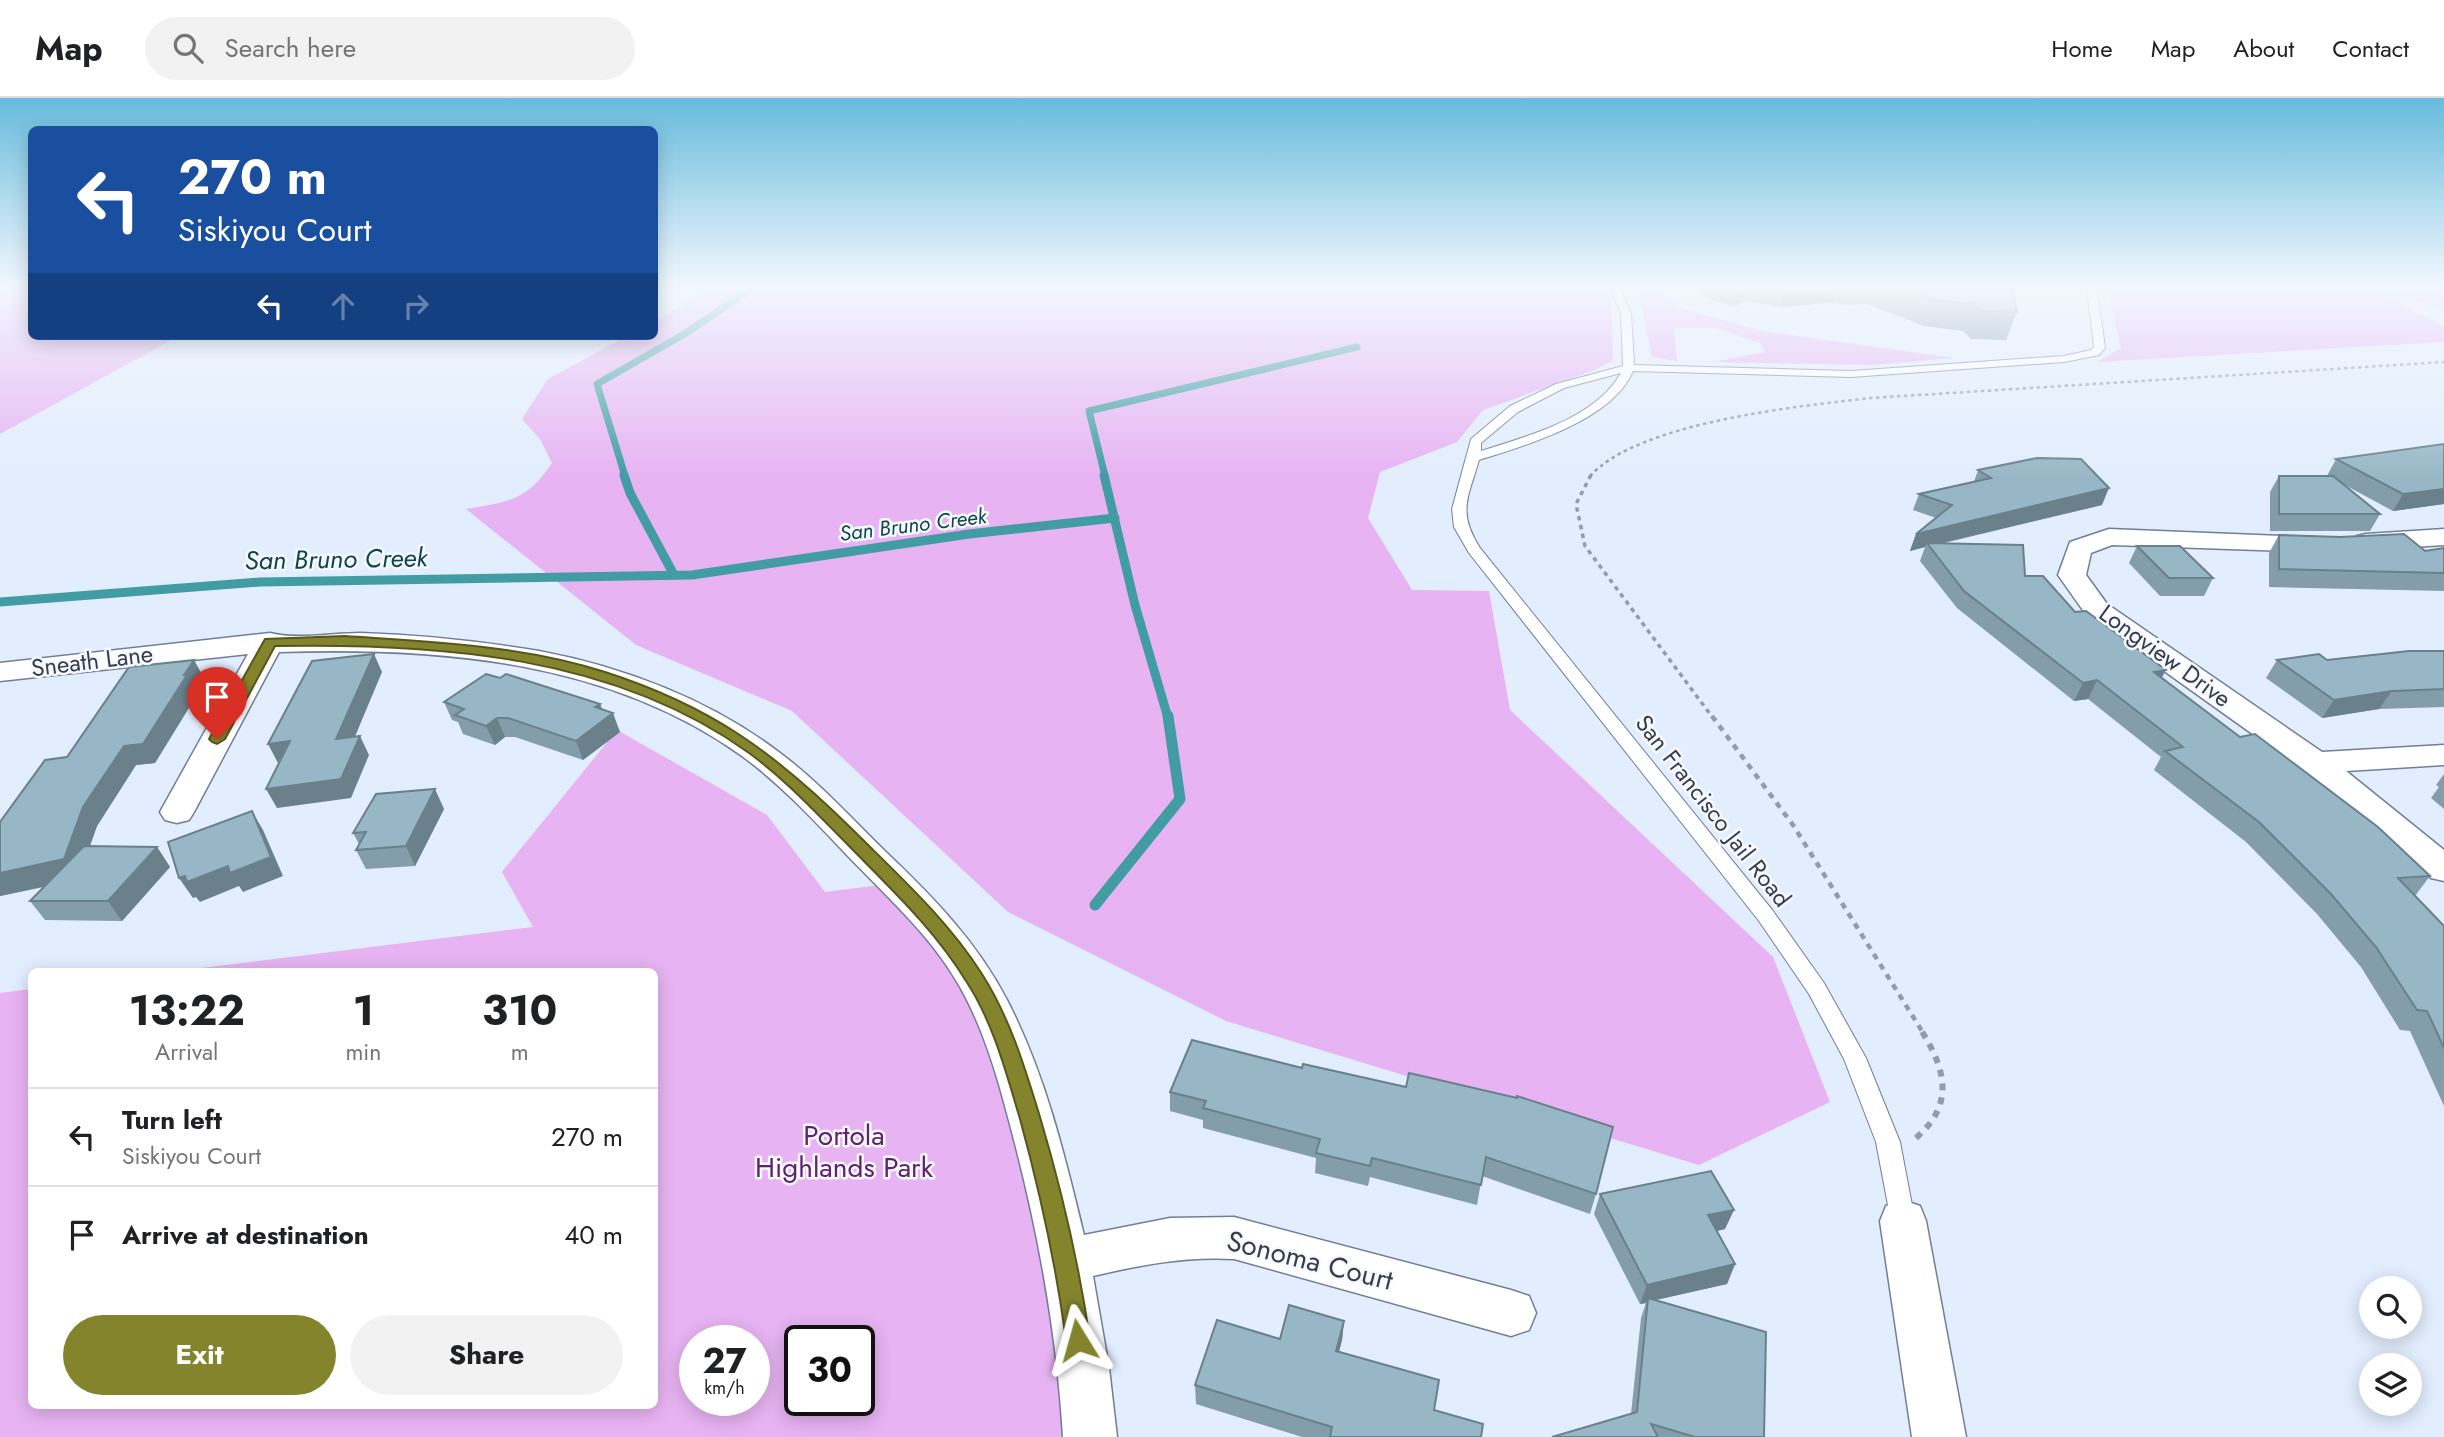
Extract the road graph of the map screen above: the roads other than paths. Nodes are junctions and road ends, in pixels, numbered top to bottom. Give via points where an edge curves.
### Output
1 (1628, 351) edge
2 (2097, 351) edge
3 (1628, 368) junction
4 (1476, 457) junction
5 (2444, 537) edge
6 (270, 642) junction
7 (0, 672) edge
8 (2444, 755) edge
9 (2315, 763) junction
10 (177, 812) dead end
11 (2444, 869) edge
12 (1903, 1221) joint
13 (1067, 1261) junction
14 (1511, 1313) dead end
15 (1090, 1437) edge
16 (1939, 1437) edge

1 - 3 lane
2 - 3 lane via 2064,359 1851,374
3 - 4 lane via 1608,399 1542,434
3 - 4 lane, San Francisco Jail Road via 1560,386 1514,409 1475,442
4 - 12 lane, San Francisco Jail Road via 1459,497 1458,520 1474,550 1781,937 1817,989 1855,1058 1888,1142
5 - 9 street, Longview Drive via 2329,544 2109,537 2079,548 2072,575 2097,610
6 - 7 street, Sneath Lane
6 - 10 street
6 - 13 street, Sneath Lane via 409,643 540,660 655,695 754,750 799,786 934,922 976,980 1012,1055
8 - 9 street
9 - 11 street, Longview Drive
12 - 16 street
13 - 14 street, Sonoma Court via 1165,1237 1234,1238
13 - 15 street, Sneath Lane

